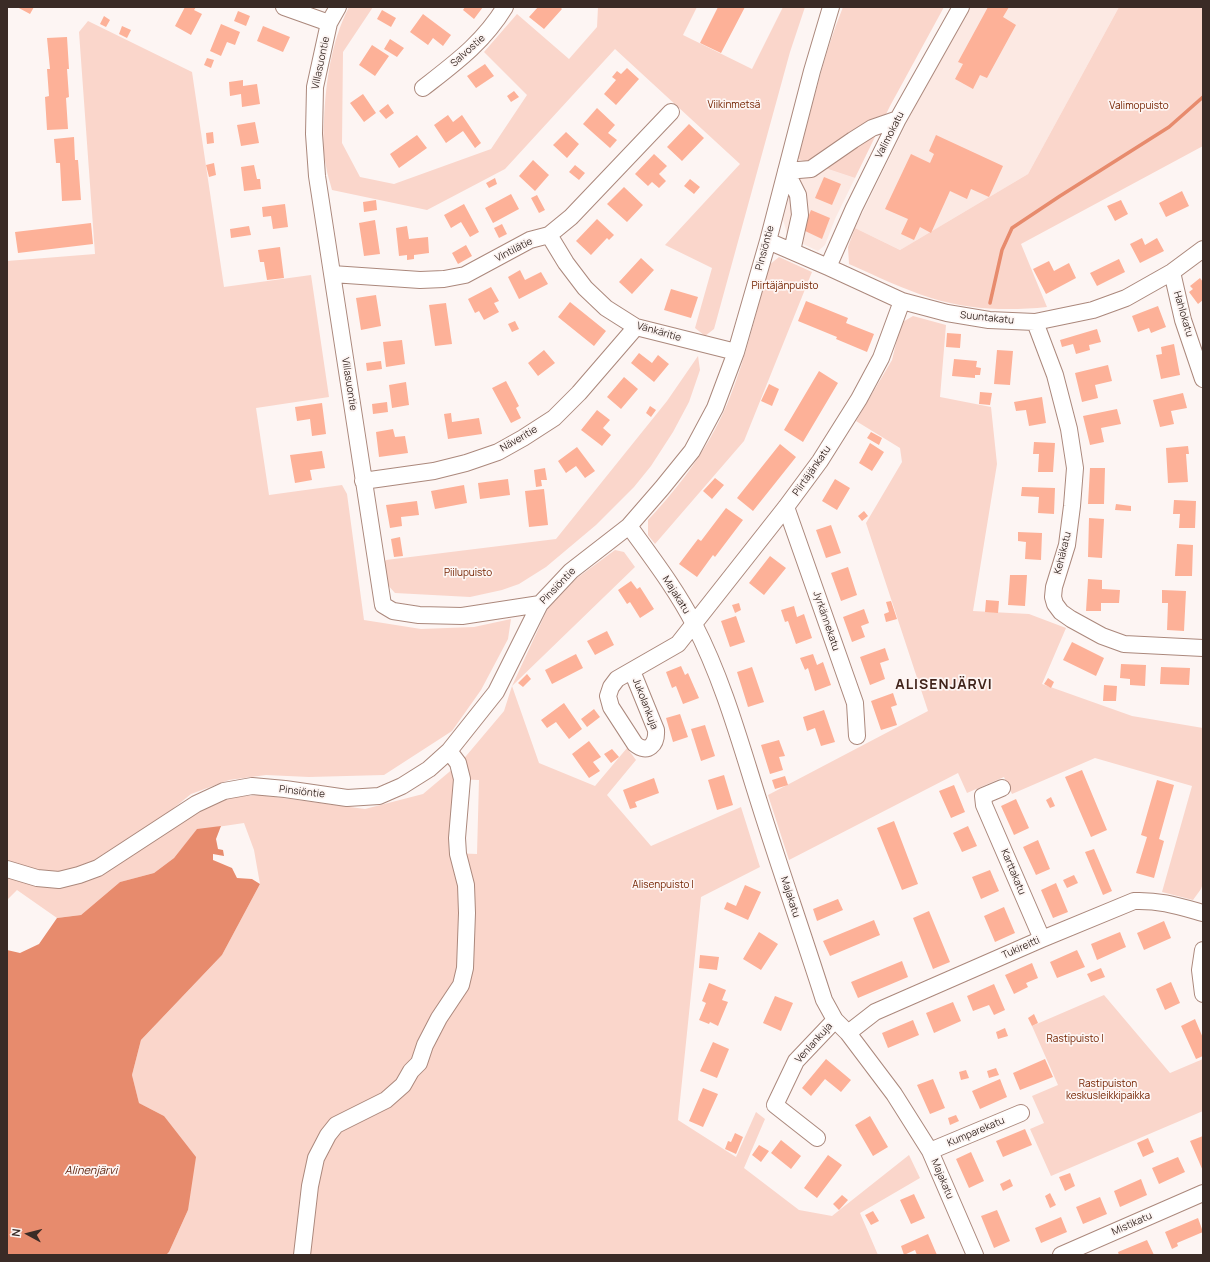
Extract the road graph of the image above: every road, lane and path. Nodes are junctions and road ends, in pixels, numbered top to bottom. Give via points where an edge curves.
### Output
1 (284, 7) edge
2 (338, 7) edge
3 (506, 7) edge
4 (830, 7) edge
5 (961, 7) edge
6 (329, 23) junction
7 (423, 88) dead end
8 (671, 112) dead end
9 (898, 119) junction
10 (786, 171) junction
11 (549, 235) junction
12 (768, 242) junction
13 (1203, 249) edge
14 (792, 251) junction
15 (828, 267) junction
16 (1172, 272) junction
17 (332, 274) junction
18 (902, 301) junction
19 (1035, 322) junction
20 (636, 327) junction
21 (736, 352) junction
22 (1203, 379) edge
23 (363, 481) junction
24 (786, 507) junction
25 (629, 526) junction
26 (540, 604) junction
27 (694, 624) junction
28 (1203, 648) edge
29 (632, 671) dead end
30 (857, 736) dead end
31 (449, 750) junction
32 (1002, 788) dead end
33 (7, 868) edge
34 (1203, 913) edge
35 (1042, 939) junction
36 (1203, 950) edge
37 (1203, 994) edge
38 (835, 1020) junction
39 (848, 1033) junction
40 (1021, 1113) dead end
41 (817, 1138) dead end
42 (930, 1151) junction
43 (1203, 1193) edge
44 (302, 1255) edge
45 (975, 1255) edge
46 (1062, 1255) edge

1 - 6 street
2 - 6 street, Villasuontie
3 - 7 street, Salvostie via 486,35 467,54
4 - 10 street, Pinsiöntie
5 - 9 street, Valimokatu
6 - 17 street, Villasuontie via 315,87 314,134 317,176
8 - 11 street, Vintilätie via 571,217
9 - 10 street via 872,128 811,169
9 - 15 street, Valimokatu
10 - 12 street, Pinsiöntie
10 - 14 street via 798,195 800,215
11 - 17 street, Vintilätie via 530,240 465,275 444,279 420,280
11 - 20 street, Vänkäritie via 585,288 606,308
12 - 14 street, Suuntakatu
12 - 21 street, Pinsiöntie
13 - 16 street, Suuntakatu
14 - 15 street, Suuntakatu
15 - 18 street, Suuntakatu
16 - 19 street, Suuntakatu via 1126,298 1093,310
16 - 22 street, Hahlokatu
17 - 23 street, Villasuontie
18 - 19 street, Suuntakatu via 947,313 989,320
18 - 24 street, Piirtäjänkatu via 881,358 859,399 820,462
19 - 28 street, Kehäkatu via 1055,375 1069,429 1075,468 1067,545 1054,587 1055,604 1071,619 1102,636 1124,644
20 - 21 street, Vänkäritie
20 - 23 street, Näveritie via 554,418 523,438 498,452 466,463 434,471
21 - 25 street, Pinsiöntie via 715,408 692,451
23 - 26 street, Villasuontie via 383,605 393,611 419,615 462,616
24 - 27 street, Piirtäjänkatu
24 - 30 street, Jyrkännekatu via 855,702
25 - 26 street, Pinsiöntie via 571,571
25 - 27 street, Majakatu via 669,582
26 - 31 street, Pinsiöntie via 496,692
27 - 29 street, Jukolankuja via 678,644
27 - 38 street, Majakatu via 730,710 824,1000
31 - 33 street, Pinsiöntie via 429,769 402,786 379,796 347,798 252,786 224,791 196,804 98,868 79,875 59,880 37,878
31 - 44 street via 458,763 462,779 457,838 458,854 466,885 467,913 465,968 461,985 439,1018 419,1063 403,1086 386,1100 336,1125 328,1135 316,1158
32 - 35 street, Karttakatu via 983,796 984,805
34 - 35 street, Tukireitti via 1166,903 1134,901
35 - 39 street, Tukireitti via 875,1012
36 - 37 street via 1200,970
38 - 39 street, Majakatu
38 - 41 street, Venlankuja via 796,1061 775,1105
39 - 42 street, Majakatu via 894,1094
40 - 42 street, Kumparekatu
42 - 45 street, Majakatu
43 - 46 street, Mistikatu

